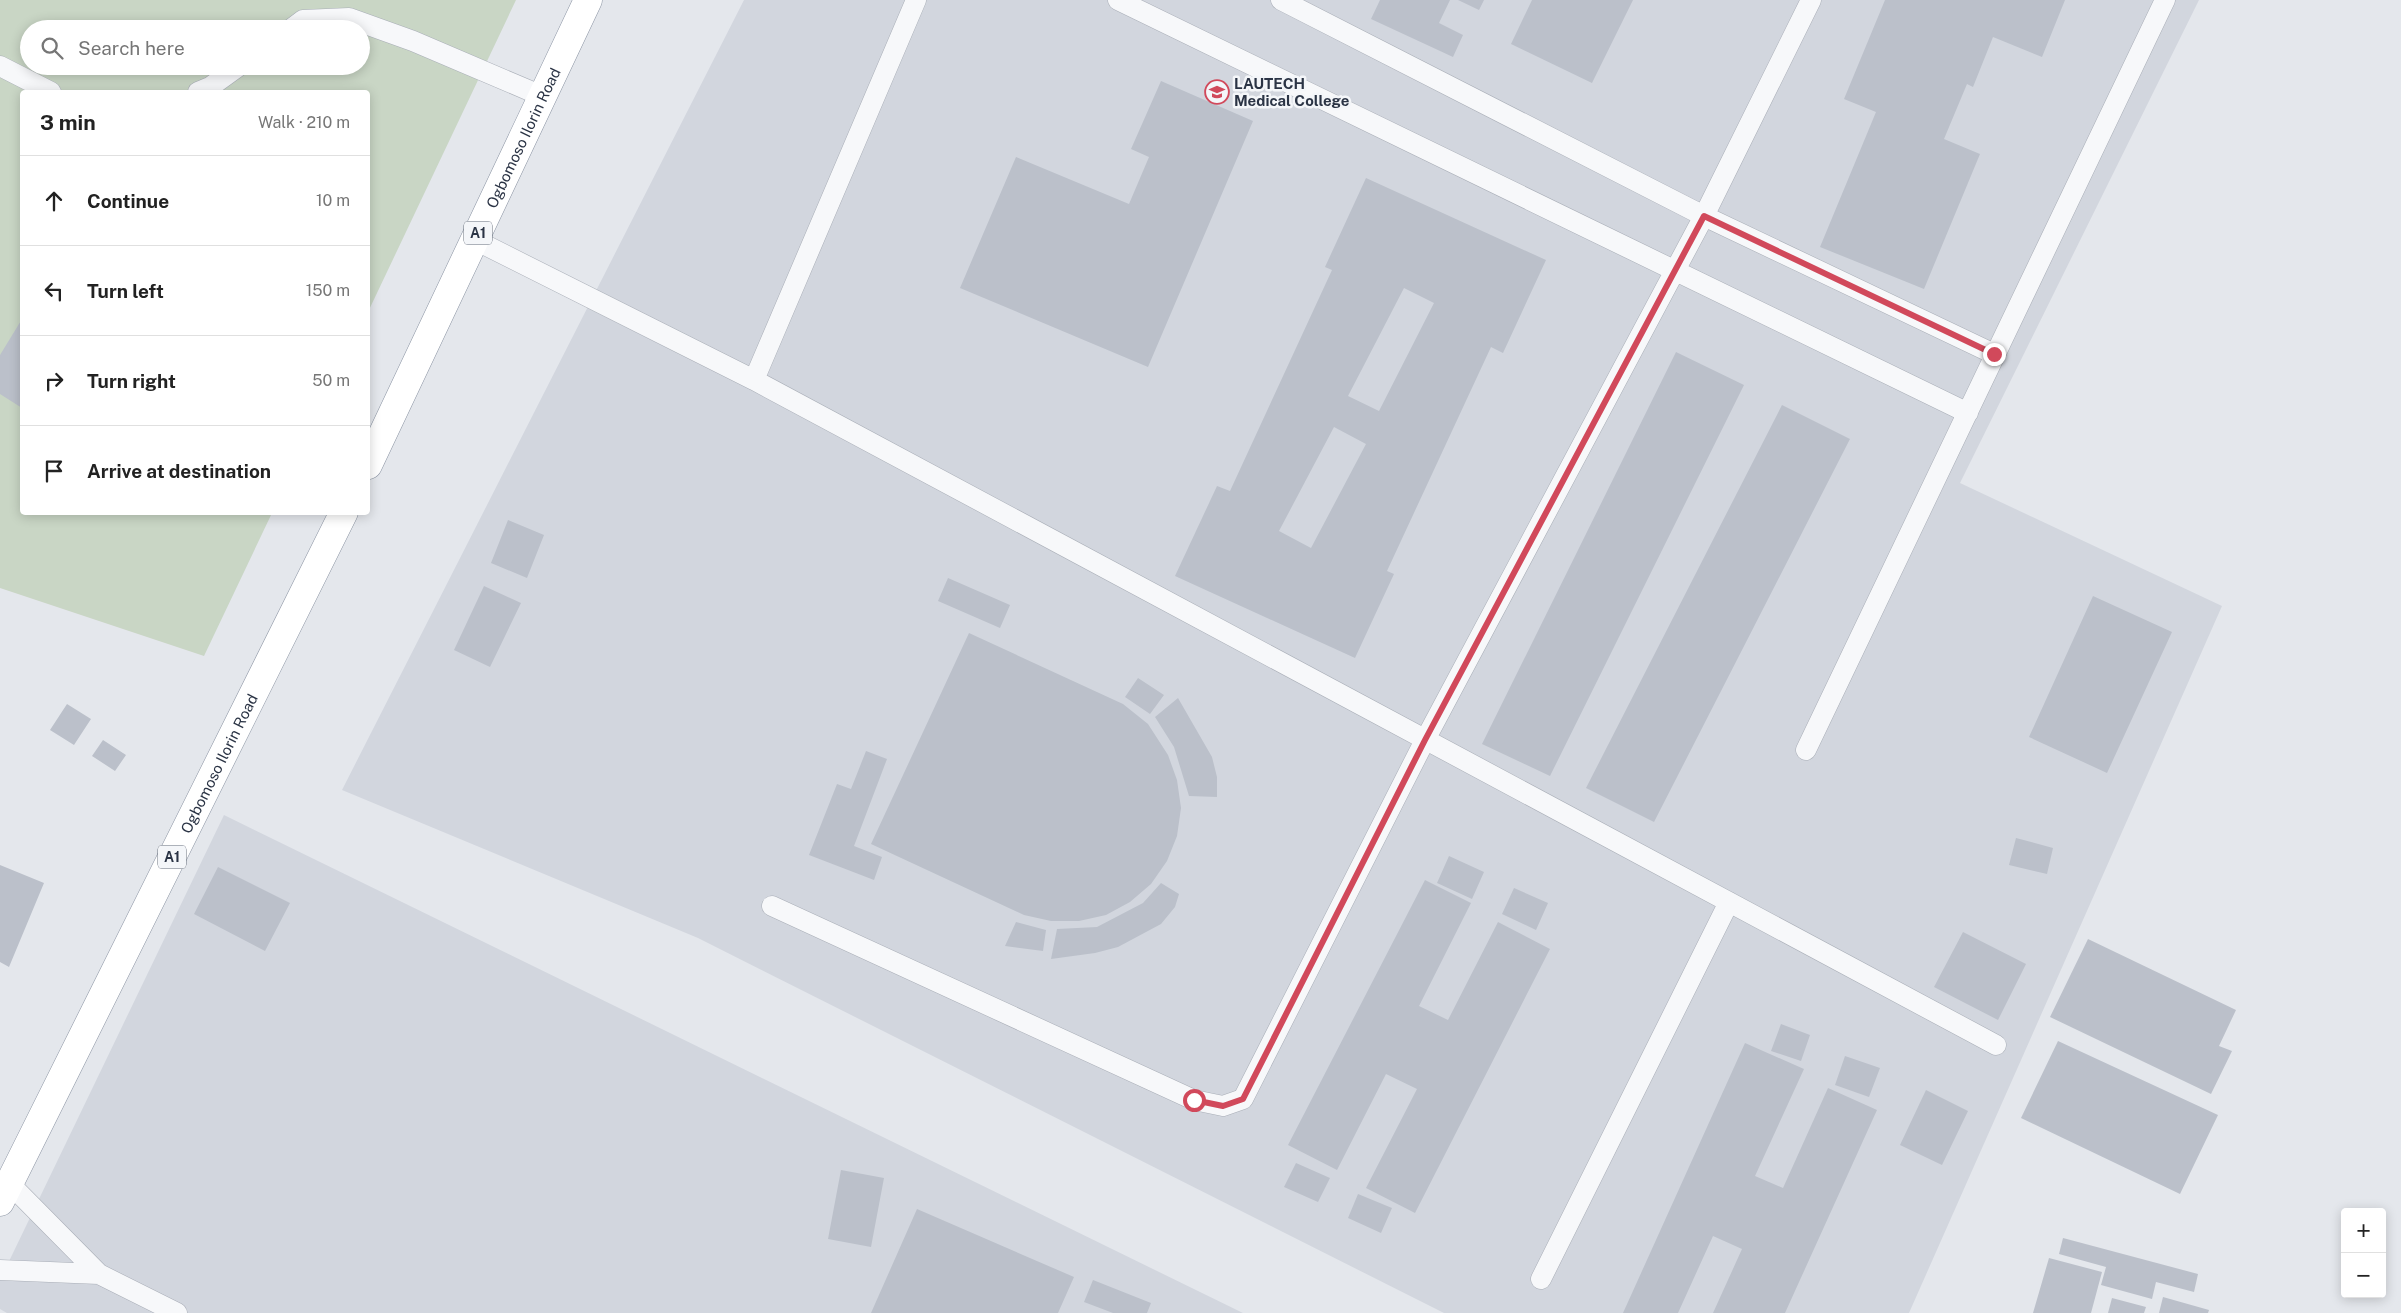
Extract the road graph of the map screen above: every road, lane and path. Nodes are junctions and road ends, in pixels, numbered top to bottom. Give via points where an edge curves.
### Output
1 (588, 0) edge
2 (916, 0) edge
3 (1118, 0) edge
4 (1281, 0) edge
5 (1811, 0) edge
6 (2165, 0) edge
7 (303, 20) edge
8 (355, 20) edge
9 (370, 26) edge
10 (0, 66) edge
11 (227, 75) edge
12 (47, 90) edge
13 (203, 90) edge
14 (542, 96) junction
15 (1704, 216) junction
16 (475, 240) junction
17 (1675, 268) junction
18 (1994, 354) junction
19 (754, 380) junction
20 (1968, 413) junction
21 (370, 461) edge
22 (343, 515) edge
23 (1425, 740) junction
24 (1806, 750) dead end
25 (1730, 902) junction
26 (772, 906) dead end
27 (1996, 1045) dead end
28 (5, 1192) edge
29 (0, 1270) edge
30 (99, 1274) junction
31 (1541, 1279) dead end
32 (177, 1313) edge

1 - 14 highway, Ogbomoso Ilorin Road / A1
2 - 19 lane
3 - 17 lane
4 - 15 lane
5 - 15 lane
6 - 18 lane
7 - 8 lane
9 - 14 lane
10 - 12 lane
11 - 13 lane
14 - 16 highway, Ogbomoso Ilorin Road / A1
15 - 17 lane
15 - 18 lane
16 - 19 lane
16 - 21 highway, Ogbomoso Ilorin Road / A1
17 - 20 lane
17 - 23 lane
18 - 20 lane
19 - 23 lane
20 - 24 lane
22 - 28 highway, Ogbomoso Ilorin Road / A1
23 - 25 lane
23 - 26 lane via 1243,1099 1223,1106 1194,1100
25 - 27 lane
25 - 31 lane
28 - 30 lane
29 - 30 lane
30 - 32 lane

